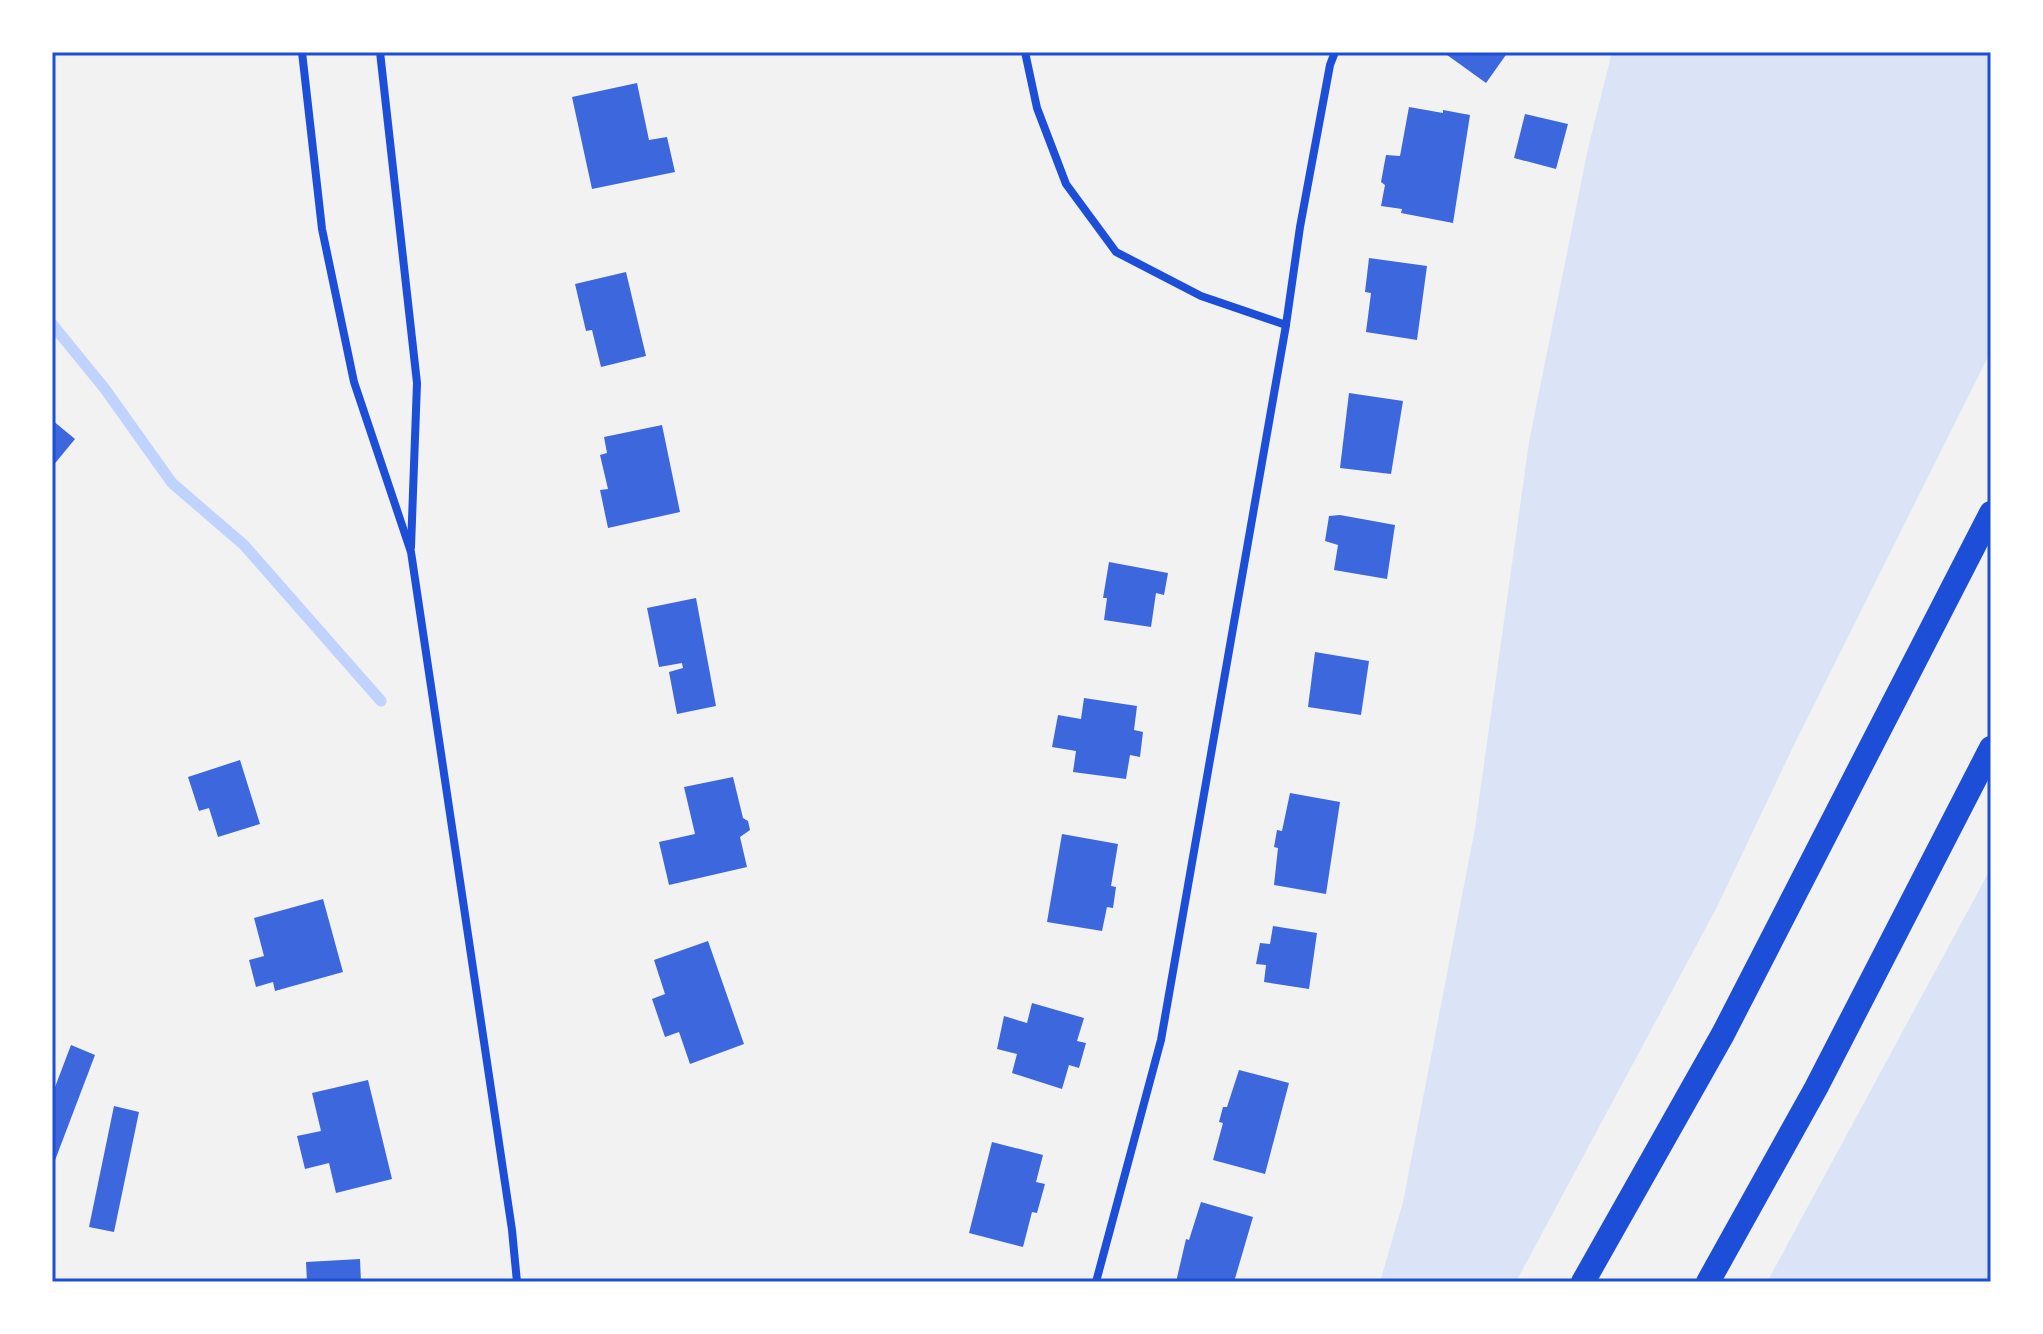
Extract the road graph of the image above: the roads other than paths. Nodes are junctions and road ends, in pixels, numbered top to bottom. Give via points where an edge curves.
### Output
1 (302, 52) edge
2 (380, 52) edge
3 (1025, 52) edge
4 (1335, 52) edge
5 (1286, 325) junction
6 (1991, 513) edge
7 (411, 552) junction
8 (1991, 748) edge
9 (517, 1282) edge
10 (1096, 1282) edge
11 (1583, 1282) edge
12 (1708, 1282) edge

1 - 7 street via 322,229 354,382
2 - 7 street via 417,383
3 - 5 street via 1037,108 1066,184 1116,252 1201,296
4 - 5 street
5 - 10 street via 1161,1040
6 - 11 highway via 1723,1034
7 - 9 street
8 - 12 highway via 1816,1088

